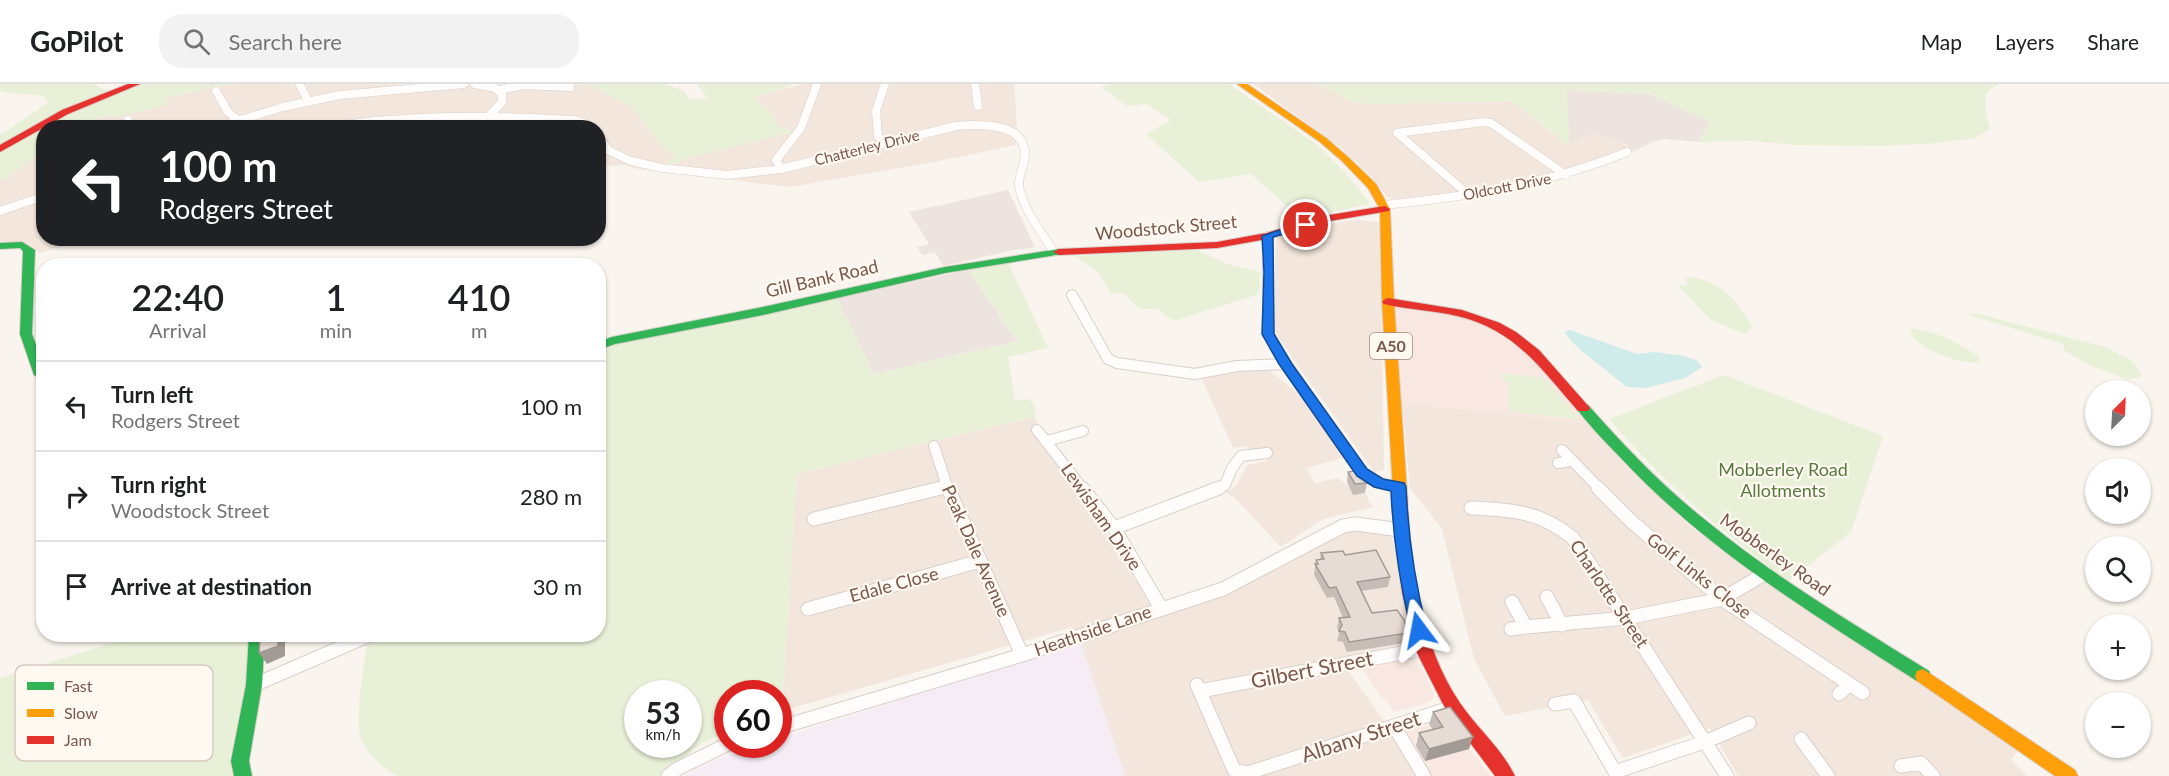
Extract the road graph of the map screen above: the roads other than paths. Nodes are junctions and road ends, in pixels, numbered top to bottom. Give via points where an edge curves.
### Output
1 (136, 84) edge
2 (464, 84) edge
3 (475, 84) edge
4 (817, 84) edge
5 (885, 84) edge
6 (975, 84) edge
7 (1241, 84) edge
8 (300, 85) edge
9 (448, 85) edge
10 (376, 87) edge
11 (570, 87) dead end
12 (499, 90) junction
13 (207, 97) dead end
14 (308, 101) junction
15 (978, 106) dead end
16 (489, 116) junction
17 (51, 120) edge
18 (238, 120) joint
19 (378, 120) edge
20 (573, 120) edge
21 (36, 129) edge
22 (889, 144) junction
23 (606, 147) edge
24 (0, 149) edge
25 (1627, 152) dead end
26 (781, 169) junction
27 (1566, 175) junction
28 (1469, 195) junction
29 (36, 199) edge
30 (1384, 207) junction
31 (0, 211) edge
32 (1267, 236) junction
33 (0, 246) edge
34 (1054, 252) junction
35 (1072, 295) dead end
36 (1388, 302) junction
37 (606, 343) edge
38 (1286, 364) junction
39 (36, 366) edge
40 (1037, 430) dead end
41 (1083, 431) dead end
42 (1047, 441) junction
43 (934, 446) dead end
44 (1562, 450) dead end
45 (1267, 453) dead end
46 (1572, 461) junction
47 (1558, 463) dead end
48 (947, 486) junction
49 (1398, 487) junction
50 (1471, 508) dead end
51 (814, 519) dead end
52 (1114, 528) junction
53 (1401, 530) junction
54 (980, 561) junction
55 (1766, 573) junction
56 (1547, 597) dead end
57 (1722, 599) junction
58 (1512, 602) dead end
59 (1161, 608) junction
60 (808, 609) dead end
61 (1626, 618) junction
62 (1562, 625) junction
63 (1526, 627) junction
64 (1511, 628) dead end
65 (257, 642) edge
66 (353, 642) edge
67 (1423, 649) junction
68 (1022, 655) junction
69 (254, 685) junction
70 (1863, 693) dead end
71 (1555, 704) dead end
72 (1453, 707) junction
73 (1749, 723) dead end
74 (792, 724) edge
75 (1394, 726) junction
76 (1801, 739) dead end
77 (1707, 741) junction
78 (714, 751) edge
79 (1901, 766) dead end
80 (1234, 770) joint
81 (243, 776) edge
82 (668, 776) edge
83 (1424, 776) edge
84 (1506, 776) edge
85 (1727, 776) edge
86 (1828, 776) edge
87 (1933, 776) edge
88 (2069, 776) edge

1 - 17 street
2 - 9 street
3 - 12 street
4 - 26 street via 798,134 778,153 776,160
5 - 22 street via 876,111 878,137
6 - 15 street
7 - 30 street via 1323,140 1363,176
8 - 14 street
9 - 10 street
10 - 14 street
11 - 12 street via 524,85
12 - 16 street via 502,102
13 - 18 street via 217,93
14 - 18 street
16 - 19 street
16 - 20 street
21 - 24 street
22 - 26 street, Chatterley Drive
22 - 34 street, Chatterley Drive via 964,125 993,125 1009,131 1025,152 1019,189
23 - 26 street, Chatterley Drive via 642,164 727,176
25 - 27 street, Oldcott Drive
27 - 28 street, Oldcott Drive
27 - 28 street via 1487,122 1397,133
28 - 30 street, Oldcott Drive
29 - 31 street
30 - 32 street, Woodstock Street
30 - 36 street, A50
32 - 34 street, Woodstock Street via 1217,245
32 - 38 street via 1268,334
33 - 39 street via 22,245 29,250 26,334
34 - 37 street, Gill Bank Road via 945,270
35 - 38 street via 1108,359 1117,363 1195,374 1238,366
36 - 49 street, A50
36 - 55 street, Mobberley Road via 1457,311 1510,331 1651,482
38 - 49 street via 1362,473 1379,483
40 - 42 street, Lewisham Drive
41 - 42 street
42 - 52 street, Lewisham Drive
43 - 48 street, Peak Dale Avenue
44 - 46 street, Golf Links Close
45 - 52 street via 1239,453 1225,485
46 - 47 street
46 - 57 street, Golf Links Close via 1632,522
48 - 51 street
48 - 54 street, Peak Dale Avenue
49 - 53 street, A50
50 - 61 street, Charlotte Street via 1521,510 1559,525 1573,538
52 - 59 street, Lewisham Drive
53 - 59 street, Heathside Lane via 1343,526 1223,589
53 - 67 street, A50
54 - 60 street, Edale Close
54 - 68 street, Peak Dale Avenue
55 - 57 street
55 - 88 street, Mobberley Road via 1945,689
56 - 62 street
57 - 61 street
57 - 70 street, Golf Links Close via 1845,689
58 - 63 street
59 - 68 street, Heathside Lane
61 - 62 street
61 - 77 street, Charlotte Street
62 - 63 street
63 - 64 street
65 - 69 street
66 - 69 street
67 - 72 street, A50
67 - 80 street, Gilbert Street via 1198,688
68 - 74 street, Heathside Lane
69 - 81 street via 240,761
71 - 77 street via 1574,701 1615,772
72 - 75 street, Albany Street
72 - 84 street, A50
73 - 77 street
75 - 80 street, Albany Street via 1248,773
75 - 83 street
76 - 86 street
77 - 85 street, Charlotte Street
78 - 82 street
79 - 87 street via 1921,763

